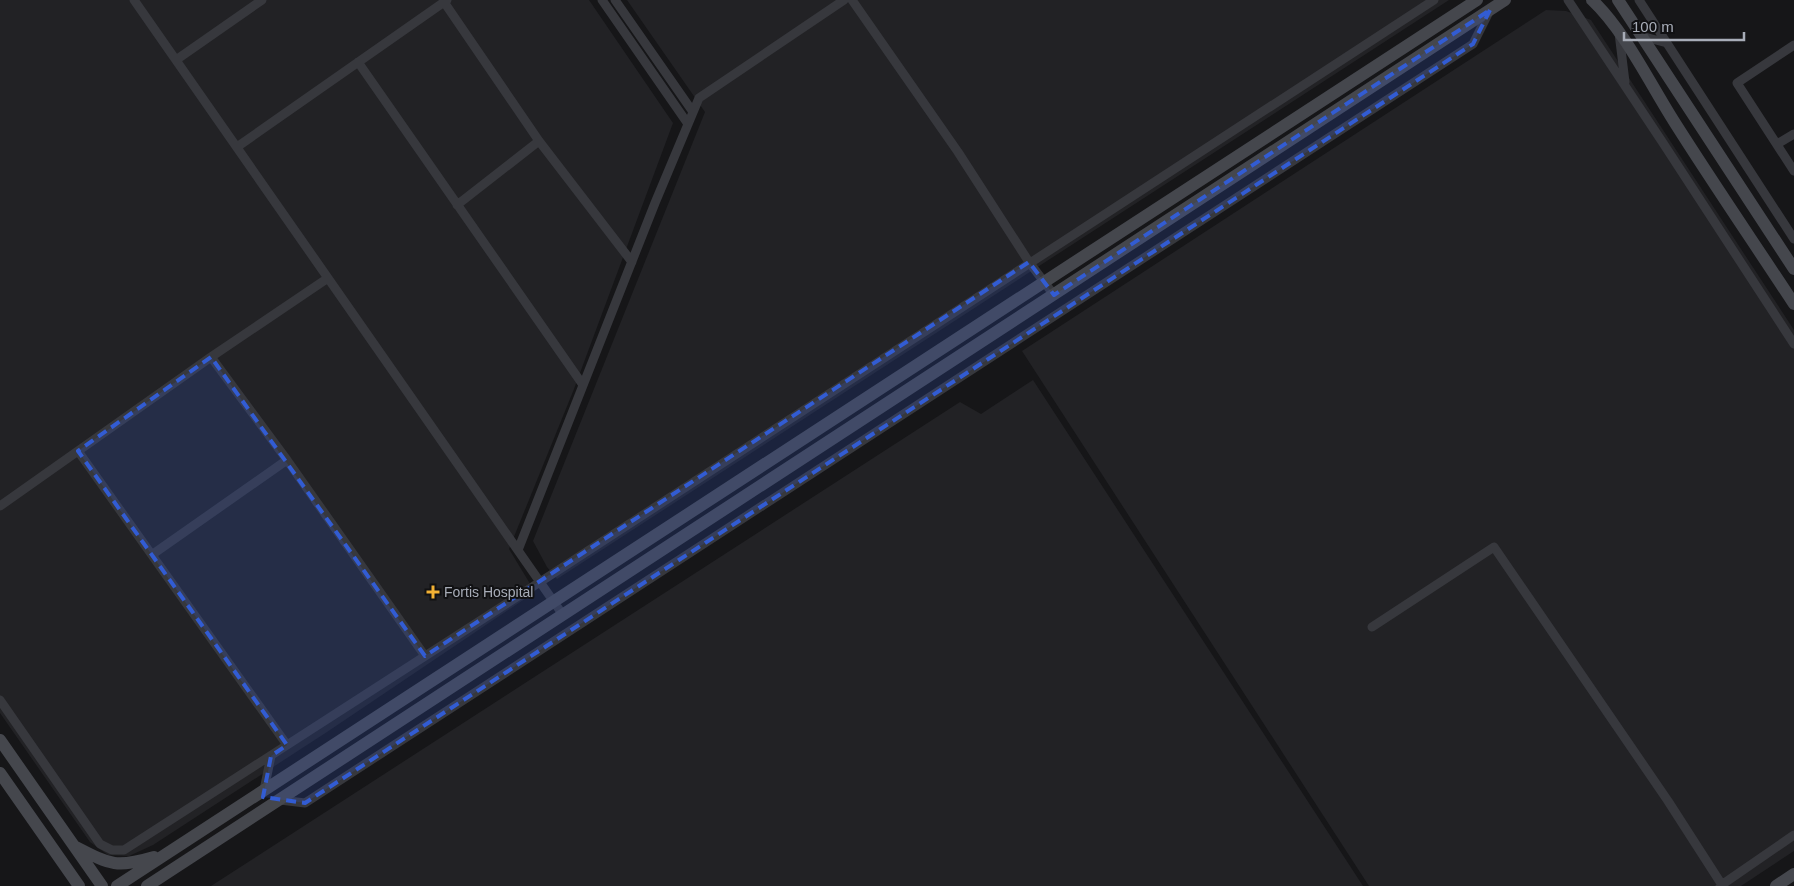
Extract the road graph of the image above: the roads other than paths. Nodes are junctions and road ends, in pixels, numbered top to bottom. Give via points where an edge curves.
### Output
1 (134, 0) edge
2 (262, 0) edge
3 (602, 0) edge
4 (615, 0) edge
5 (844, 0) edge
6 (852, 0) edge
7 (1434, 0) edge
8 (1477, 0) edge
9 (1505, 0) edge
10 (1568, 0) edge
11 (1592, 0) edge
12 (1618, 0) edge
13 (1639, 0) edge
14 (445, 1) edge
15 (1490, 10) junction
16 (1618, 32) junction
17 (1641, 36) junction
18 (1667, 43) junction
19 (1794, 45) edge
20 (176, 60) junction
21 (358, 62) junction
22 (1625, 85) junction
23 (693, 112) junction
24 (688, 124) junction
25 (1794, 134) edge
26 (539, 141) junction
27 (1777, 144) junction
28 (236, 147) junction
29 (1794, 171) edge
30 (457, 205) junction
31 (1794, 240) edge
32 (1782, 250) junction
33 (632, 262) junction
34 (1029, 262) junction
35 (1794, 268) edge
36 (328, 278) junction
37 (1044, 281) junction
38 (1054, 295) junction
39 (1794, 304) edge
40 (1794, 344) edge
41 (211, 357) junction
42 (583, 385) junction
43 (78, 451) junction
44 (287, 460) junction
45 (0, 506) edge
46 (518, 550) junction
47 (152, 554) junction
48 (540, 582) junction
49 (553, 601) junction
50 (563, 615) junction
51 (1372, 627) dead end
52 (425, 656) junction
53 (0, 700) edge
54 (0, 740) edge
55 (287, 745) junction
56 (271, 756) junction
57 (0, 773) edge
58 (264, 790) junction
59 (280, 800) junction
60 (1794, 835) edge
61 (74, 846) junction
62 (168, 853) junction
63 (1794, 874) edge
64 (156, 882) edge
65 (1721, 885) edge
66 (79, 886) edge
67 (102, 886) edge
68 (117, 886) edge
69 (147, 886) edge
70 (1776, 886) edge

1 - 20 street
2 - 20 street
3 - 24 street
4 - 23 street
5 - 23 street via 699,98
6 - 34 street via 958,152
7 - 34 street
8 - 37 street
9 - 15 street
10 - 22 street
11 - 16 street via 1605,12
12 - 17 street
13 - 18 street
14 - 21 street
14 - 26 street
15 - 38 street
15 - 59 street via 1473,44 304,803
16 - 22 street
16 - 39 street
17 - 18 street
17 - 32 street
18 - 31 street
19 - 27 street via 1737,83
20 - 28 street
21 - 28 street
21 - 30 street
22 - 40 street
23 - 24 street
24 - 33 street
25 - 27 street
26 - 30 street
26 - 33 street
27 - 29 street
28 - 36 street
30 - 42 street
31 - 32 street
32 - 35 street
33 - 42 street
34 - 37 street
34 - 48 street
36 - 41 street
36 - 46 street
37 - 38 street
37 - 49 street
38 - 50 street
41 - 43 street
41 - 44 street
42 - 46 street
43 - 45 street
43 - 47 street
44 - 47 street
44 - 52 street
46 - 48 street
47 - 55 street
48 - 49 street
48 - 52 street
49 - 50 street
49 - 58 street
50 - 59 street
51 - 65 street via 1494,546 1668,801
52 - 55 street
53 - 56 street via 100,844 112,850 124,850
54 - 61 street
55 - 56 street
56 - 58 street
57 - 66 street
58 - 62 street
59 - 64 street
60 - 65 street
61 - 62 street via 114,864 132,863
61 - 67 street
62 - 68 street
63 - 70 street
64 - 69 street

